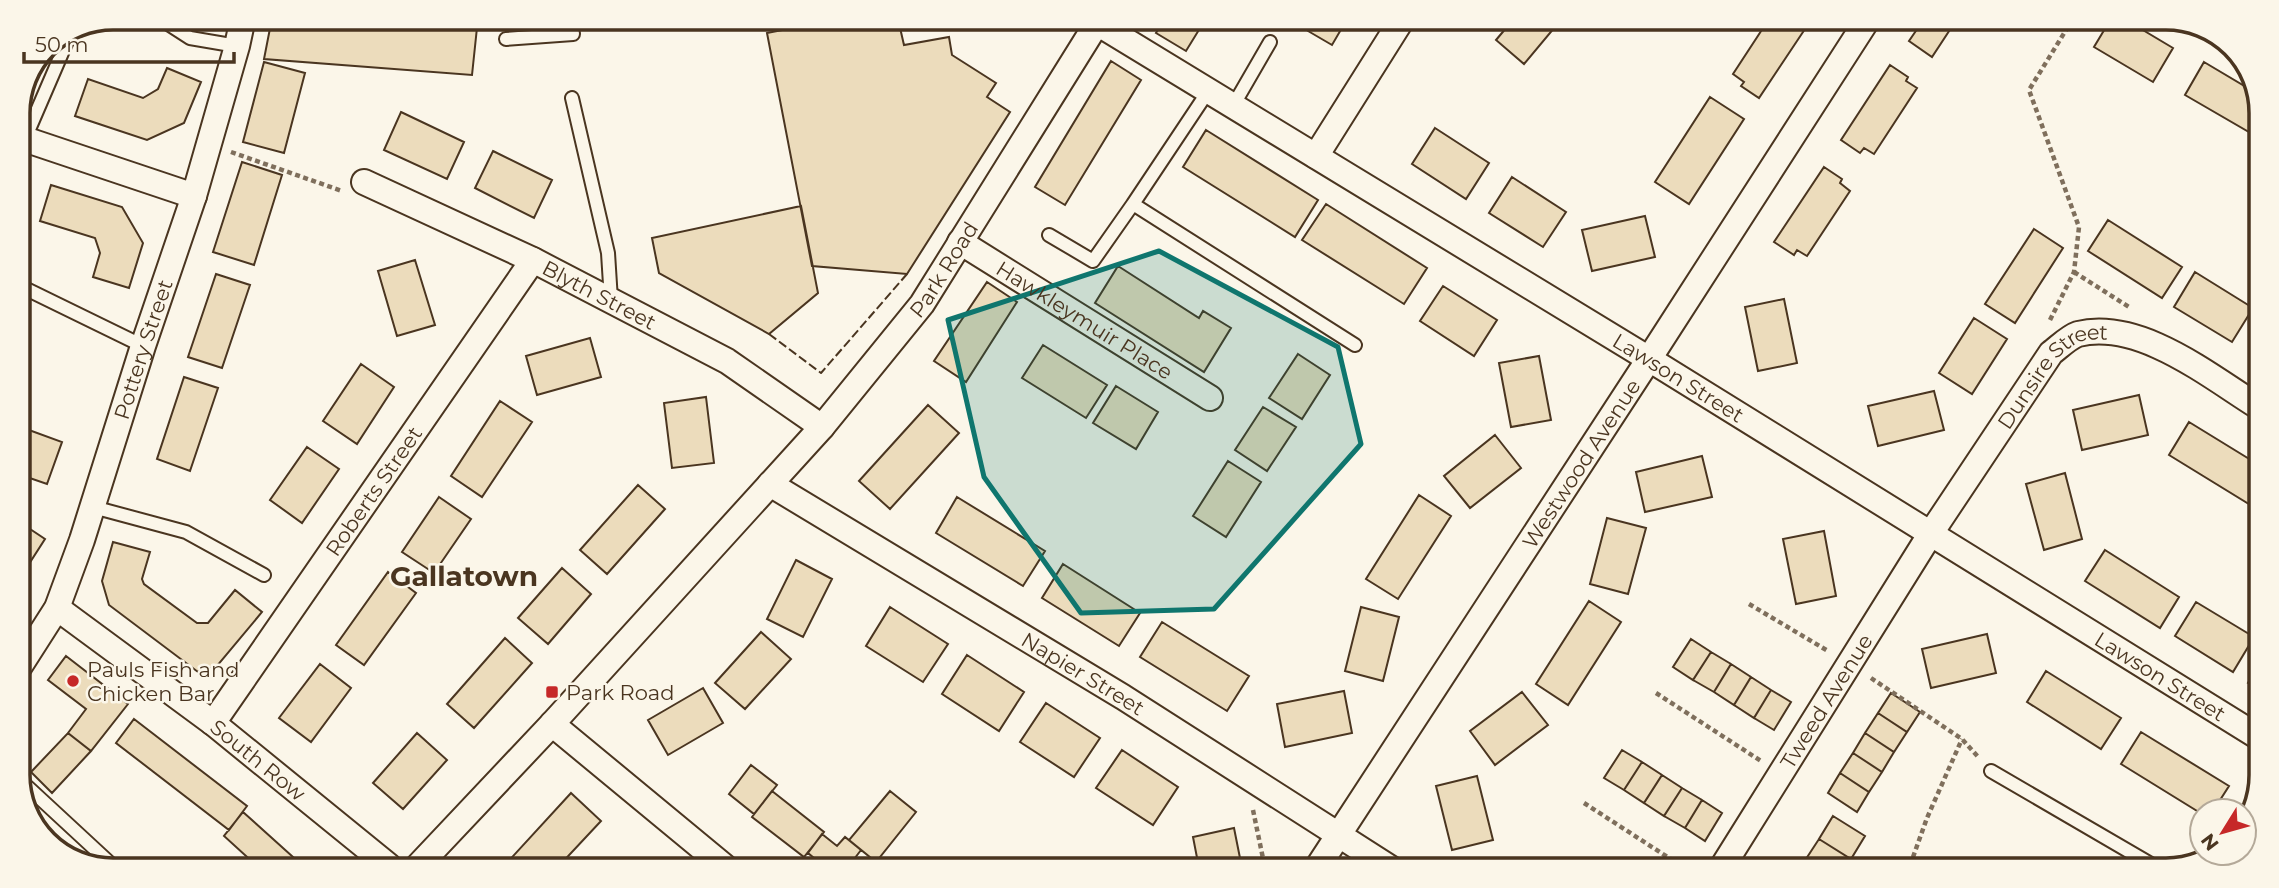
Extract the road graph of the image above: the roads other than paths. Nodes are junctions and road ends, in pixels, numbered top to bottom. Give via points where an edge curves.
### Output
1 (179, 30) edge
2 (240, 30) edge
3 (572, 30) edge
4 (1092, 30) edge
5 (1112, 30) edge
6 (1395, 30) edge
7 (1861, 30) edge
8 (506, 39) dead end
9 (1270, 42) dead end
10 (65, 45) edge
11 (237, 46) junction
12 (1209, 90) junction
13 (572, 98) dead end
14 (1233, 106) junction
15 (30, 126) edge
16 (30, 150) edge
17 (1316, 156) junction
18 (364, 183) road end
19 (194, 196) junction
20 (1133, 204) junction
21 (1049, 235) dead end
22 (960, 242) junction
23 (533, 260) junction
24 (30, 291) edge
25 (611, 300) junction
26 (1355, 345) dead end
27 (143, 346) junction
28 (1649, 359) junction
29 (1210, 398) dead end
30 (2249, 401) edge
31 (822, 427) junction
32 (770, 484) junction
33 (93, 507) junction
34 (1931, 533) junction
35 (264, 575) dead end
36 (57, 608) junction
37 (30, 650) edge
38 (213, 723) junction
39 (552, 724) junction
40 (2249, 731) edge
41 (1992, 771) road end
42 (32, 791) edge
43 (1339, 835) junction
44 (104, 858) edge
45 (378, 858) edge
46 (426, 858) edge
47 (714, 858) edge
48 (1324, 858) edge
49 (1375, 858) edge
50 (1728, 858) edge
51 (2141, 858) edge

1 - 11 lane via 190,37
2 - 11 street, Pottery Street
3 - 8 lane via 573,34
4 - 22 street, Park Road
5 - 12 street, Lawson Street
6 - 17 street
7 - 28 street, Westwood Avenue
9 - 14 lane
10 - 15 lane
11 - 19 street, Pottery Street
12 - 14 street, Lawson Street
12 - 20 lane
13 - 25 lane via 608,253
14 - 17 street, Lawson Street
16 - 19 street
17 - 28 street, Lawson Street
18 - 23 street, Blyth Street
19 - 27 street, Pottery Street
20 - 21 lane via 1093,261
20 - 26 lane
22 - 29 street, Hawkleymuir Place
22 - 31 street, Park Road via 922,304
23 - 25 street, Blyth Street
23 - 38 street, Roberts Street
24 - 27 lane
25 - 31 street, Blyth Street via 727,361
27 - 33 street, Pottery Street
28 - 34 street, Lawson Street
28 - 43 street, Westwood Avenue
30 - 34 street, Dunsire Street via 2158,344 2120,332 2076,335 2051,353
31 - 32 street, Park Road
32 - 39 street, Park Road
32 - 43 street, Napier Street via 1123,697
33 - 35 lane via 186,532
33 - 36 street, Pottery Street
34 - 40 street, Lawson Street
34 - 50 street, Tweed Avenue
36 - 37 street, Pottery Street
36 - 38 street, South Row
38 - 45 street, South Row
39 - 46 street, Park Road
39 - 47 street
41 - 51 lane
42 - 44 lane
43 - 48 street, Westwood Avenue
43 - 49 street, Napier Street

